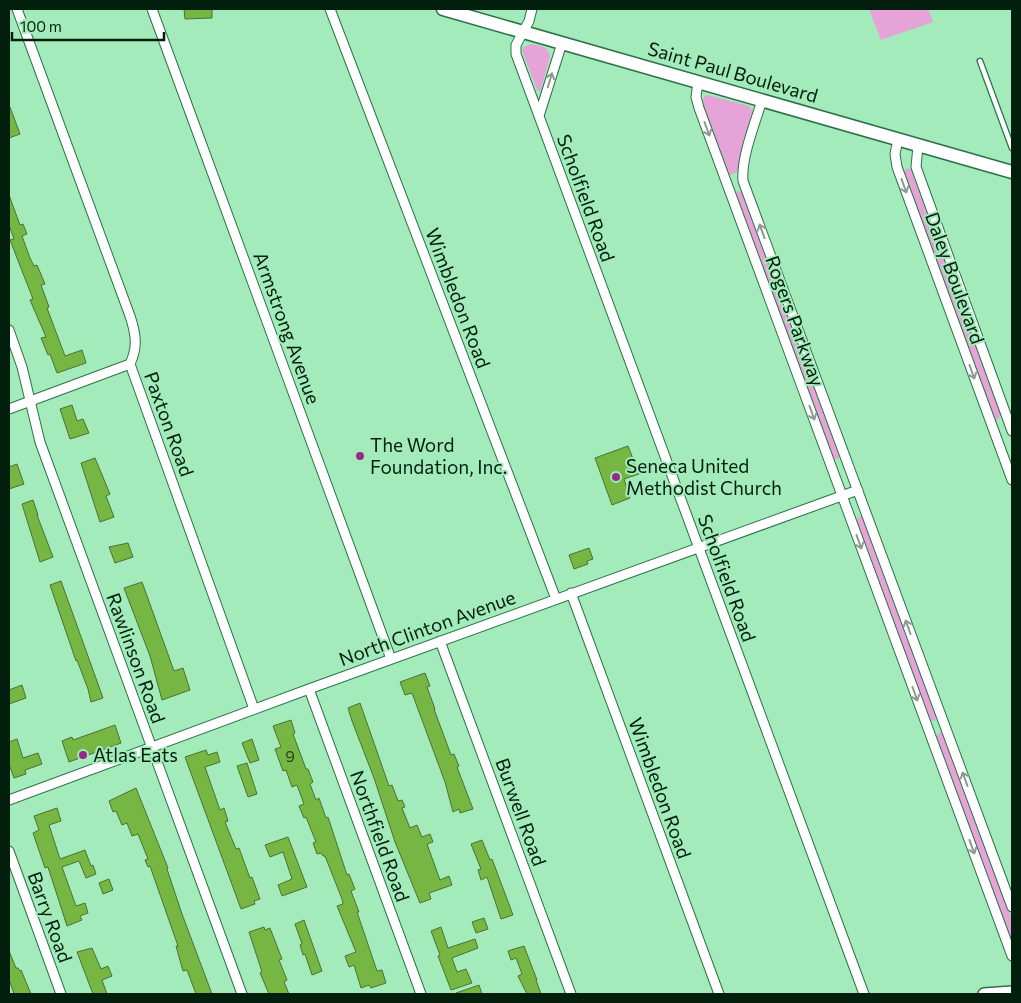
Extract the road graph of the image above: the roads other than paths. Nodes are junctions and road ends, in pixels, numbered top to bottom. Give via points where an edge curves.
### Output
1 (17, 9) edge
2 (152, 9) edge
3 (330, 9) edge
4 (443, 9) edge
5 (532, 9) edge
6 (523, 32) junction
7 (562, 43) junction
8 (980, 61) dead end
9 (698, 82) junction
10 (762, 100) junction
11 (539, 116) junction
12 (898, 139) junction
13 (918, 146) junction
14 (1012, 148) edge
15 (1012, 172) edge
16 (744, 181) junction
17 (728, 187) junction
18 (9, 330) edge
19 (130, 364) junction
20 (30, 402) junction
21 (9, 409) edge
22 (1008, 421) junction
23 (993, 427) junction
24 (1012, 431) edge
25 (847, 462) junction
26 (832, 468) junction
27 (1012, 480) edge
28 (858, 490) junction
29 (842, 496) junction
30 (698, 548) junction
31 (571, 593) junction
32 (556, 599) junction
33 (440, 641) junction
34 (391, 659) junction
35 (309, 689) junction
36 (254, 709) junction
37 (944, 724) junction
38 (929, 730) junction
39 (151, 747) junction
40 (9, 800) edge
41 (9, 851) edge
42 (1012, 907) edge
43 (1012, 956) edge
44 (1012, 992) edge
45 (62, 994) edge
46 (242, 994) edge
47 (421, 994) edge
48 (571, 994) edge
49 (718, 994) edge
50 (864, 994) edge
51 (984, 994) edge

1 - 19 street, Paxton Road via 130,316 136,338
2 - 34 street, Armstrong Avenue
3 - 32 street, Wimbledon Road
4 - 6 main road, Saint Paul Boulevard
5 - 6 street, Scholfield Road
6 - 7 main road, Saint Paul Boulevard
6 - 11 street, Scholfield Road via 516,45 516,54
7 - 9 main road, Saint Paul Boulevard
11 -> 7 street, Scholfield Road
8 - 14 lane
9 - 10 main road, Saint Paul Boulevard
9 -> 17 street, Rogers Parkway via 696,97 699,108
10 - 12 main road, Saint Paul Boulevard
10 - 16 street, Rogers Parkway via 742,172
11 - 30 street, Scholfield Road
12 - 13 main road, Saint Paul Boulevard
12 -> 23 street, Daley Boulevard via 897,167
13 - 15 main road, Saint Paul Boulevard
13 - 22 street, Daley Boulevard via 916,167
16 - 17 street
25 -> 16 street, Rogers Parkway
17 -> 26 street, Rogers Parkway
18 - 20 street, Rawlinson Road
19 - 20 street
19 - 36 street, Paxton Road
20 - 21 street
20 - 39 street, Rawlinson Road via 40,442
22 - 23 street
22 - 24 street, Daley Boulevard
23 - 27 street, Daley Boulevard
25 - 26 street
25 - 28 street, Rogers Parkway
26 - 29 street, Rogers Parkway
28 - 29 street, North Clinton Avenue
37 -> 28 street, Rogers Parkway
29 - 30 street, North Clinton Avenue
29 -> 38 street, Rogers Parkway
30 - 31 street, North Clinton Avenue
30 - 50 street, Scholfield Road
31 - 32 street, North Clinton Avenue
31 - 49 street, Wimbledon Road
32 - 33 street, North Clinton Avenue
33 - 34 street, North Clinton Avenue
33 - 48 street, Burwell Road
34 - 35 street, North Clinton Avenue
35 - 36 street, North Clinton Avenue
35 - 47 street, Northfield Road
36 - 39 street, North Clinton Avenue
37 - 38 street
42 -> 37 street, Rogers Parkway
38 -> 43 street, Rogers Parkway
39 - 40 street, North Clinton Avenue
39 - 46 street, Rawlinson Road
41 - 45 street, Barry Road
44 - 51 street

